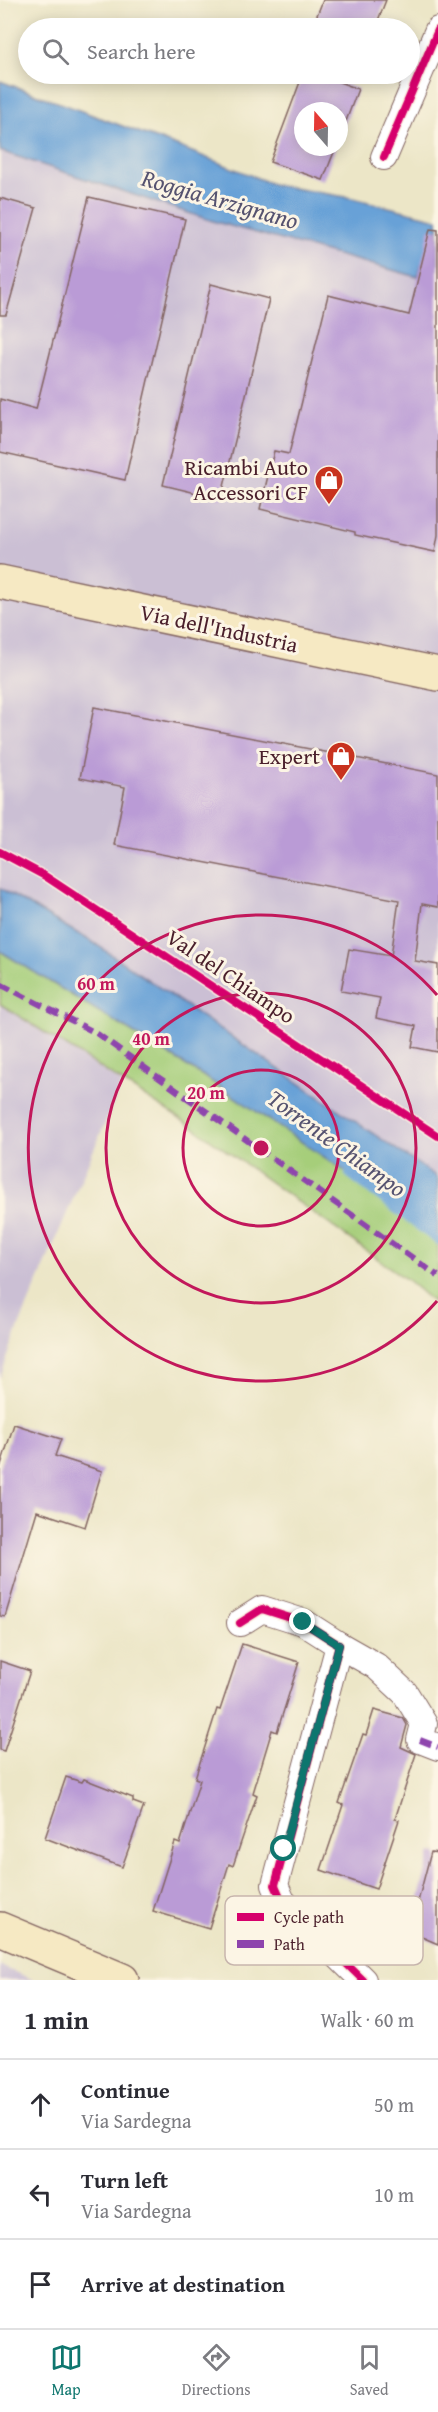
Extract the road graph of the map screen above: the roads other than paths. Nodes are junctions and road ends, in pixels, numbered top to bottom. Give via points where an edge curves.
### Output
1 (438, 30) edge
2 (420, 72) edge
3 (415, 84) edge
4 (384, 157) dead end
5 (0, 582) edge
6 (438, 674) edge
7 (240, 1623) dead end
8 (339, 1645) junction
9 (429, 1743) edge
10 (280, 1896) edge
11 (0, 1929) edge
12 (348, 1965) edge
13 (122, 1980) edge
14 (363, 1980) edge

1 - 2 street
3 - 4 street
5 - 6 main road, Via dell'Industria
7 - 8 street via 262,1610 303,1622
8 - 9 street via 376,1666 405,1693 424,1724
8 - 10 street via 275,1885
11 - 13 main road
12 - 14 street

